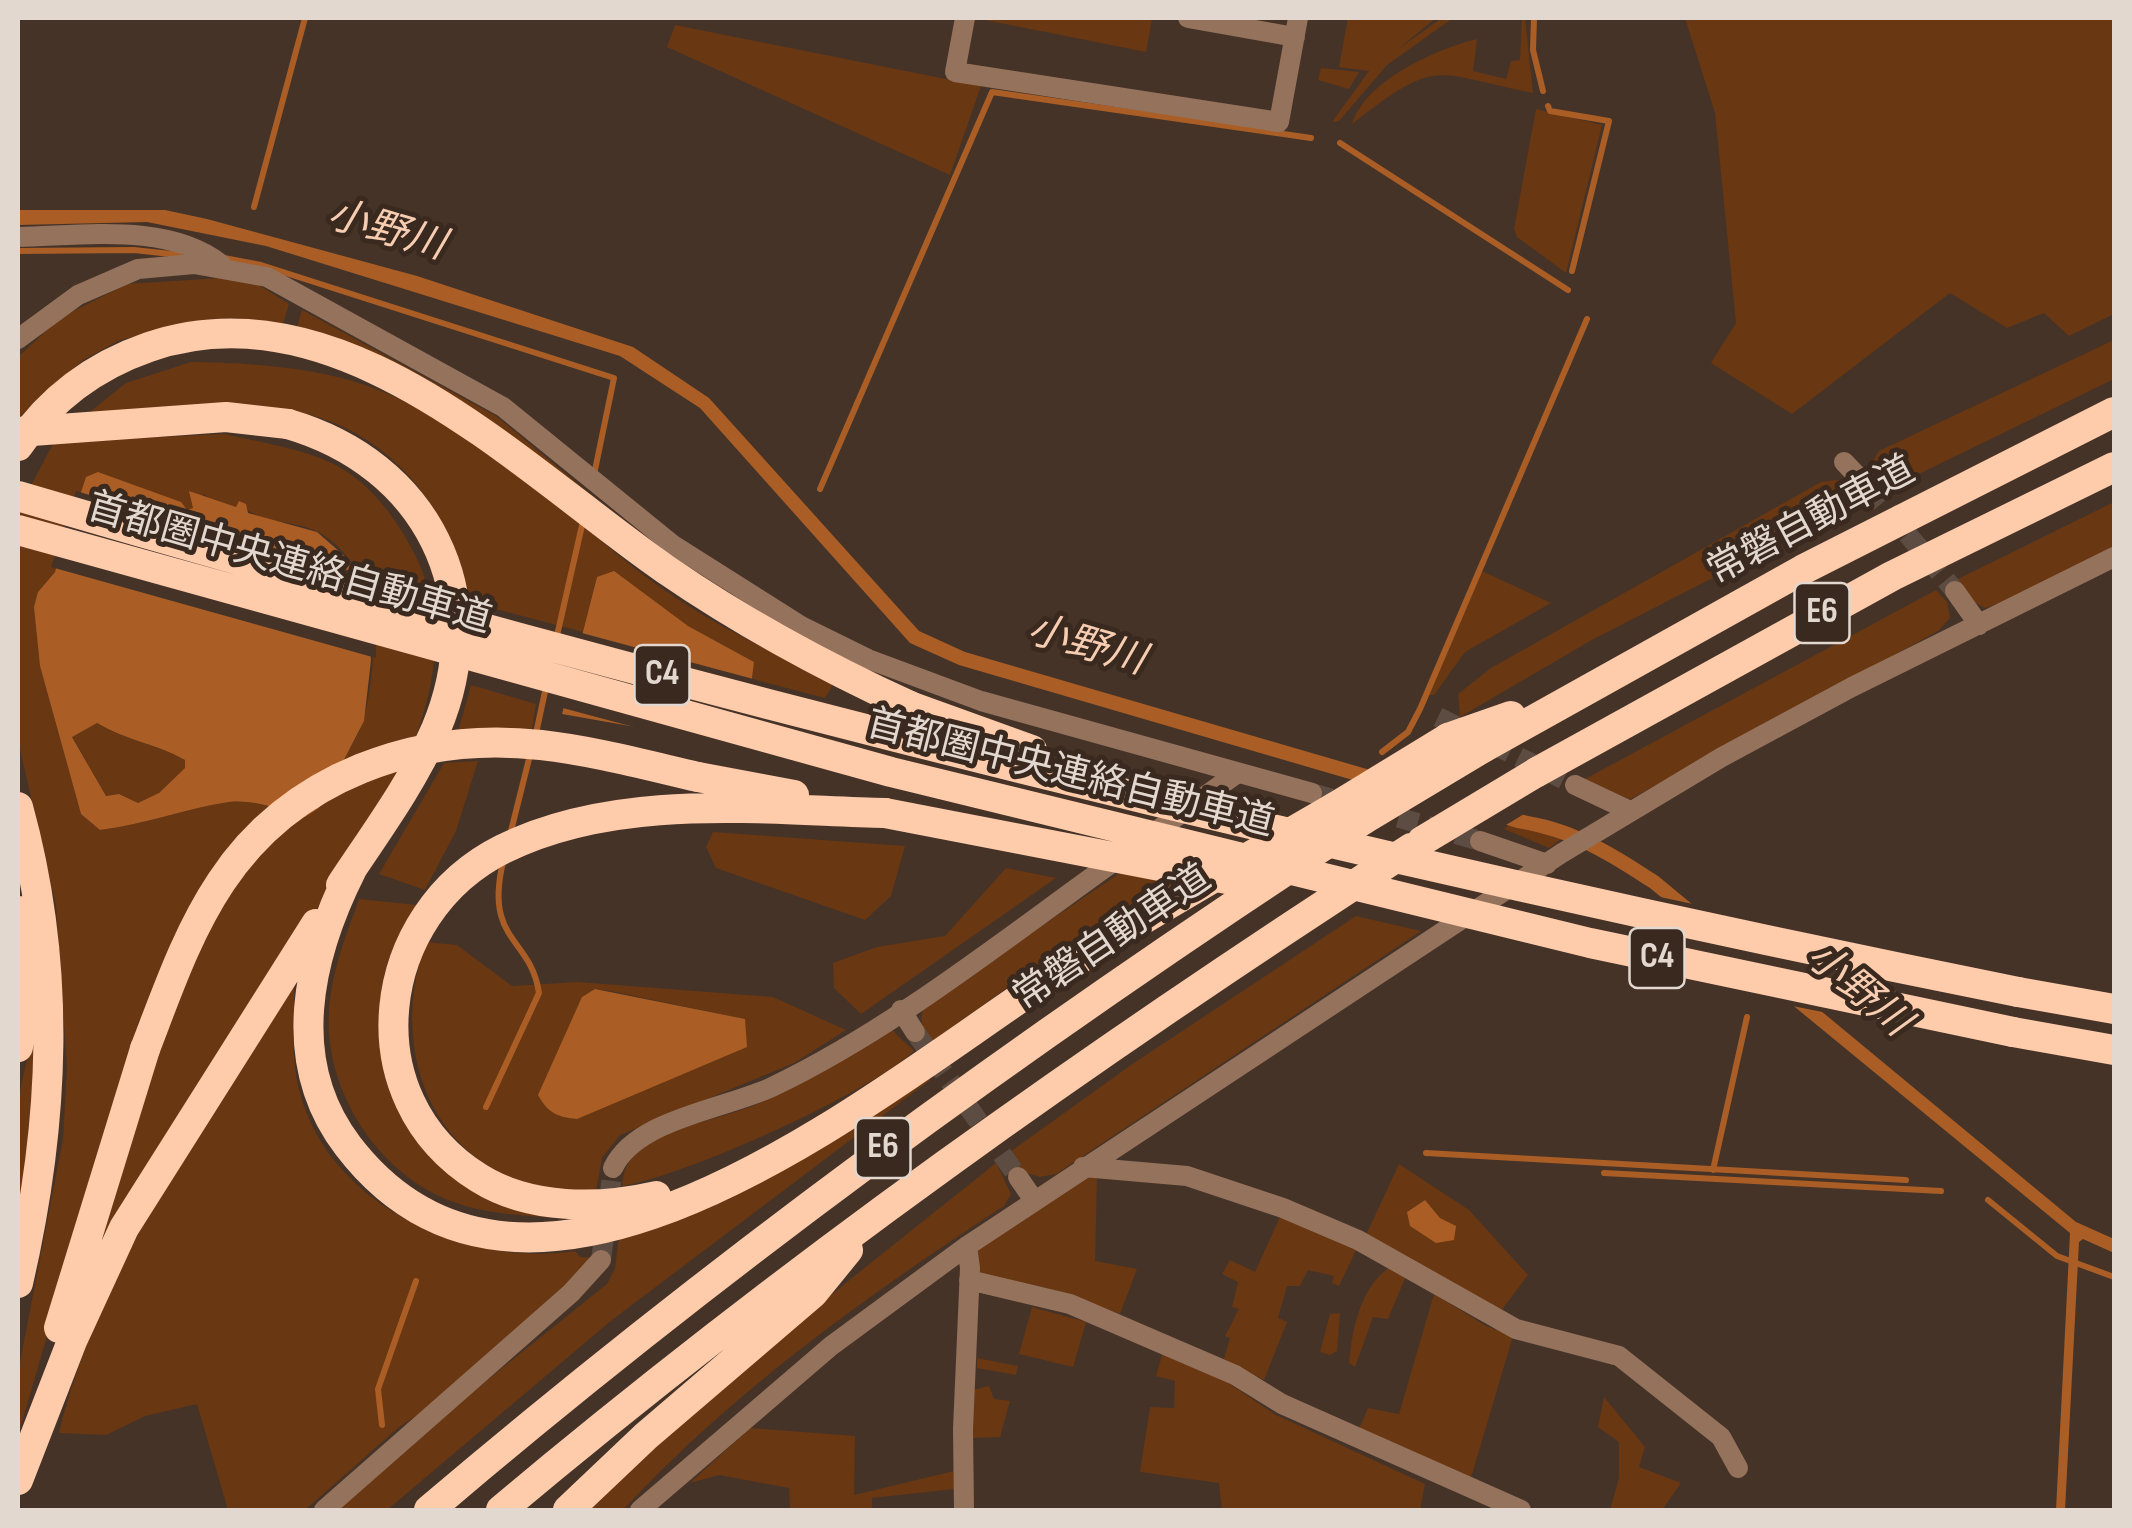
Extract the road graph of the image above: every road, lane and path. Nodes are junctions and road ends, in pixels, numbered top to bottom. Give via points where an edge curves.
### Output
1 (965, 18) edge
2 (1188, 18) edge
3 (1296, 27) edge
4 (18, 237) edge
5 (223, 266) junction
6 (18, 339) edge
7 (2114, 412) edge
8 (18, 432) edge
9 (18, 446) edge
10 (1844, 462) dead end
11 (2114, 467) edge
12 (1869, 488) tunnel mouth
13 (18, 496) edge
14 (18, 530) edge
15 (2114, 557) edge
16 (1955, 591) tunnel mouth
17 (1979, 625) junction
18 (1584, 689) junction
19 (1236, 774) junction
20 (1576, 785) tunnel mouth
21 (1323, 800) junction
22 (18, 807) edge
23 (1630, 811) junction
24 (885, 813) junction
25 (1310, 837) junction
26 (1480, 841) tunnel mouth
27 (1554, 858) junction
28 (18, 863) edge
29 (352, 869) junction
30 (1302, 874) junction
31 (901, 1010) junction
32 (2114, 1010) edge
33 (915, 1032) tunnel mouth
34 (18, 1048) edge
35 (2114, 1050) edge
36 (849, 1112) junction
37 (1083, 1167) junction
38 (614, 1168) tunnel mouth
39 (1018, 1177) tunnel mouth
40 (1034, 1199) junction
41 (878, 1213) junction
42 (967, 1246) junction
43 (601, 1260) tunnel mouth
44 (969, 1280) junction
45 (18, 1283) edge
46 (47, 1386) junction
47 (1738, 1468) dead end
48 (18, 1477) edge
49 (324, 1510) edge
50 (429, 1510) edge
51 (501, 1510) edge
52 (568, 1510) edge
53 (640, 1510) edge
54 (964, 1510) edge
55 (1521, 1510) edge

1 - 3 street via 955,72 1279,122
2 - 3 street
4 - 5 street via 169,240 206,252
5 - 6 street via 168,265 107,279
5 - 19 street via 266,277 503,407 673,545 818,634 920,682
7 - 18 highway, 常磐自動車道 / E6
8 - 29 highway, bridge via 226,418 288,424 345,445 407,495 436,541 456,623 453,672 436,728
9 - 25 highway, bridge via 49,407 101,368 161,343 262,335 299,343 370,369 441,406 669,572 866,686 1109,774 1253,809
10 - 12 street
11 - 41 highway, E6, bridge via 1892,576 1422,841 1080,1066
13 - 25 highway, 首都圏中央連絡自動車道 / C4, bridge via 623,664
14 - 30 highway, 首都圏中央連絡自動車道 / C4, bridge via 890,772
15 - 17 street
16 - 17 street
17 - 23 street via 1852,687
18 - 21 highway, bridge via 1448,738
18 - 50 highway, 常磐自動車道 / E6, bridge via 1363,820 1059,1022 666,1314
19 - 21 street
19 - 31 street
20 - 23 street
21 - 36 highway
22 - 45 highway via 44,931 50,1048 43,1152
23 - 27 street
24 - 30 highway, bridge via 1227,880
24 - 36 highway via 690,811 565,828 503,849 464,873 414,931 396,979 393,1007 412,1104 442,1145 499,1188 574,1204 653,1196
24 - 46 highway, bridge via 537,745 451,744 391,756 308,796 241,856 188,941 146,1049
25 - 32 highway, 首都圏中央連絡自動車道 / C4, bridge
26 - 27 street
27 - 37 street
28 - 34 highway via 25,942
29 - 36 highway via 320,936 314,966 308,1016 313,1070 344,1140 377,1180 418,1210 490,1236 572,1236 714,1188
29 - 46 highway via 124,1228
30 - 35 highway, 首都圏中央連絡自動車道 / C4, bridge via 1875,1006
31 - 33 street
31 - 38 street via 808,1070 647,1133 620,1154
37 - 40 street
37 - 47 street via 1186,1176 1283,1208 1358,1240 1516,1329 1619,1356 1721,1436
39 - 40 street
40 - 42 street
41 - 51 highway, E6
41 - 52 highway via 813,1293
42 - 44 street
42 - 53 street via 831,1346
43 - 49 street via 572,1293
44 - 54 street
44 - 55 street via 1070,1304
46 - 48 highway

